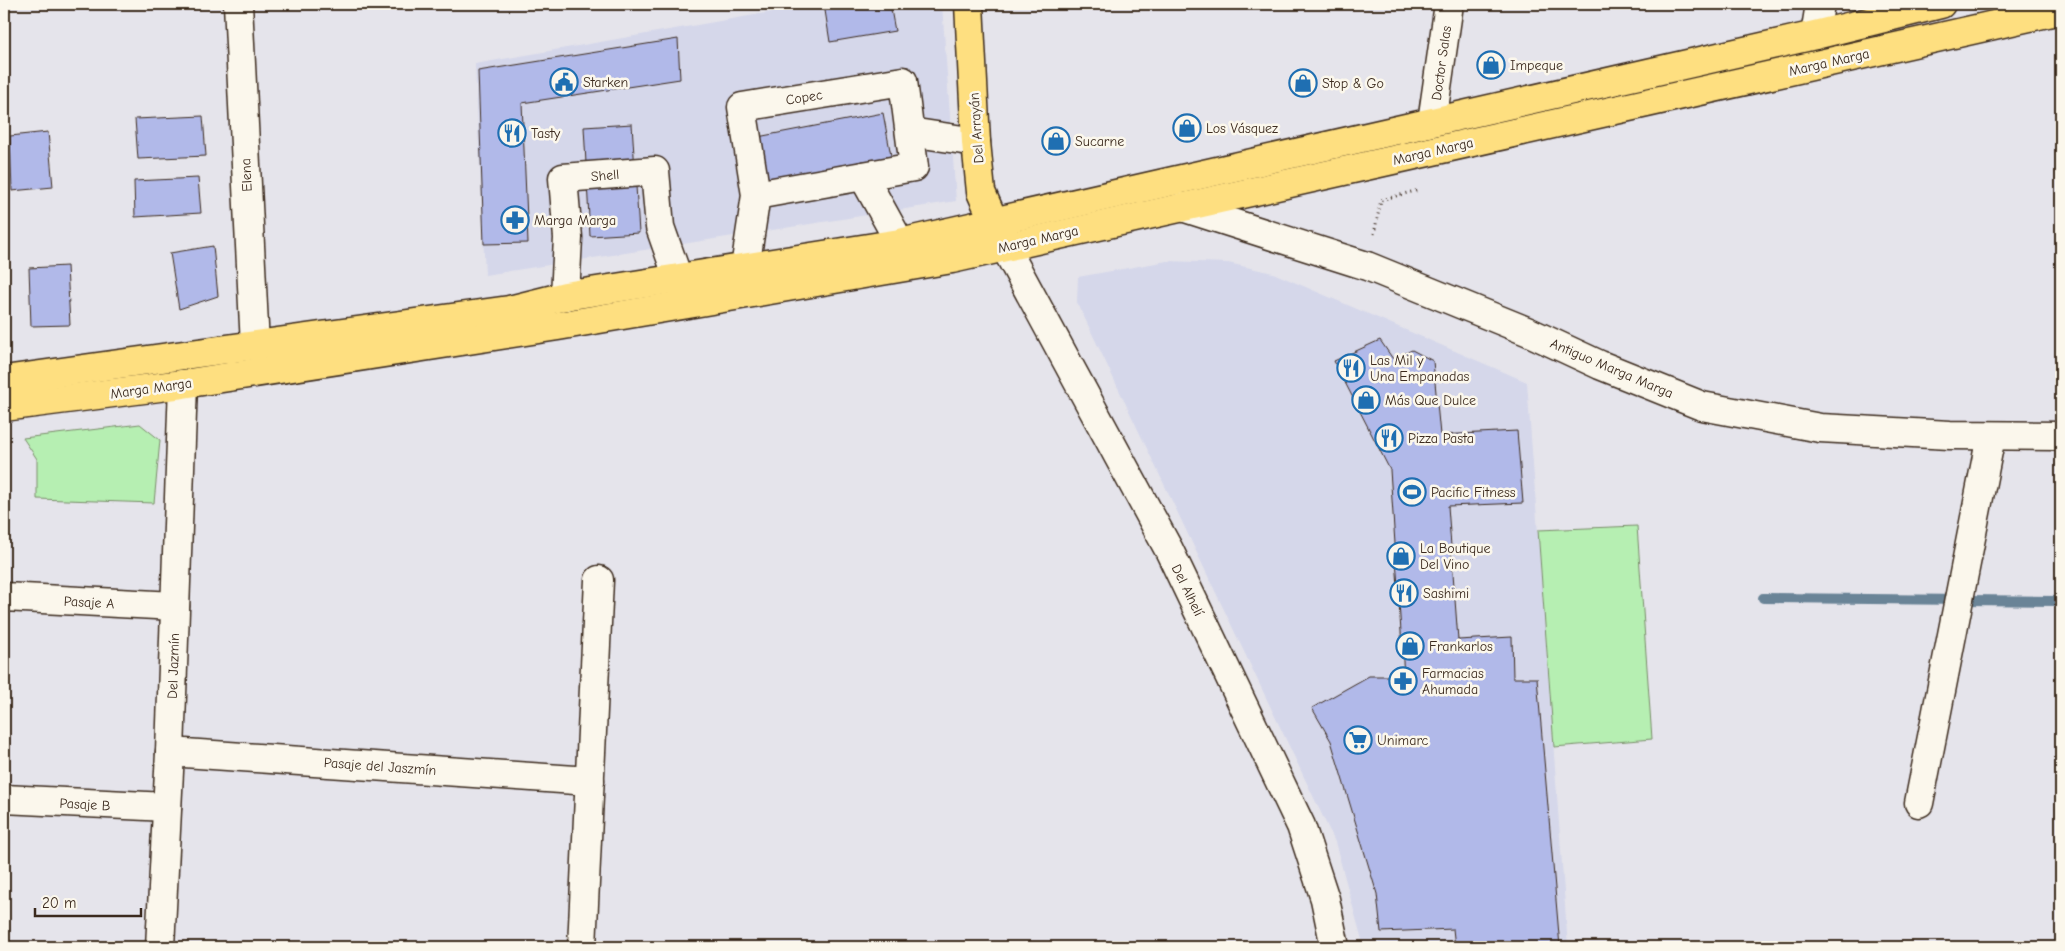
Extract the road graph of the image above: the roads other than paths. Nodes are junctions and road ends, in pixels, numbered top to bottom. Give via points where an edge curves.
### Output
1 (238, 4) edge
2 (969, 4) edge
3 (1449, 4) edge
4 (1820, 4) edge
5 (1941, 4) edge
6 (2061, 10) edge
7 (1815, 35) junction
8 (1432, 122) junction
9 (910, 132) junction
10 (976, 142) junction
11 (863, 176) junction
12 (756, 195) junction
13 (1182, 207) junction
14 (1000, 235) junction
15 (900, 243) junction
16 (745, 268) junction
17 (678, 278) junction
18 (565, 296) junction
19 (255, 346) junction
20 (4, 380) edge
21 (183, 384) junction
22 (4, 407) edge
23 (1991, 436) junction
24 (2061, 436) edge
25 (599, 580) dead end
26 (4, 597) edge
27 (175, 606) junction
28 (170, 752) junction
29 (590, 781) junction
30 (4, 800) edge
31 (1919, 803) dead end
32 (167, 807) junction
33 (160, 947) edge
34 (582, 947) edge
35 (1336, 947) edge

1 - 19 street, Elena
2 - 10 main road, Del Arrayán
3 - 8 street, Doctor Salas
4 - 7 street
5 - 7 main road, Marga Marga
6 - 13 main road, Marga Marga
7 - 8 main road, Marga Marga
8 - 14 main road, Marga Marga
9 - 10 street
9 - 11 street, Copec via 914,167
9 - 12 street, Copec via 902,81 742,107
10 - 14 main road, Del Arrayán via 982,192
11 - 12 street, Copec
11 - 15 street
12 - 16 street, Copec
13 - 14 main road, Marga Marga
13 - 23 street, Antiguo Marga Marga via 1367,266 1702,406 1820,428
14 - 15 main road, Marga Marga
14 - 21 main road, Marga Marga via 952,260
14 - 35 street, Del Alhelí via 1169,550 1301,826 1325,899
15 - 16 main road, Marga Marga
16 - 17 main road, Marga Marga
17 - 18 main road, Marga Marga
17 - 18 street, Shell via 660,227 655,171 563,178 568,238
18 - 19 main road, Marga Marga via 509,310
19 - 20 main road, Marga Marga
21 - 22 main road, Marga Marga
21 - 27 street, Del Jazmín
23 - 24 street, Antiguo Marga Marga
23 - 31 street
25 - 29 street
26 - 27 street, Pasaje A
27 - 28 street, Del Jazmín
28 - 29 street, Pasaje del Jaszmín
28 - 32 street, Del Jazmín
29 - 34 street
30 - 32 street, Pasaje B
32 - 33 street, Del Jazmín

